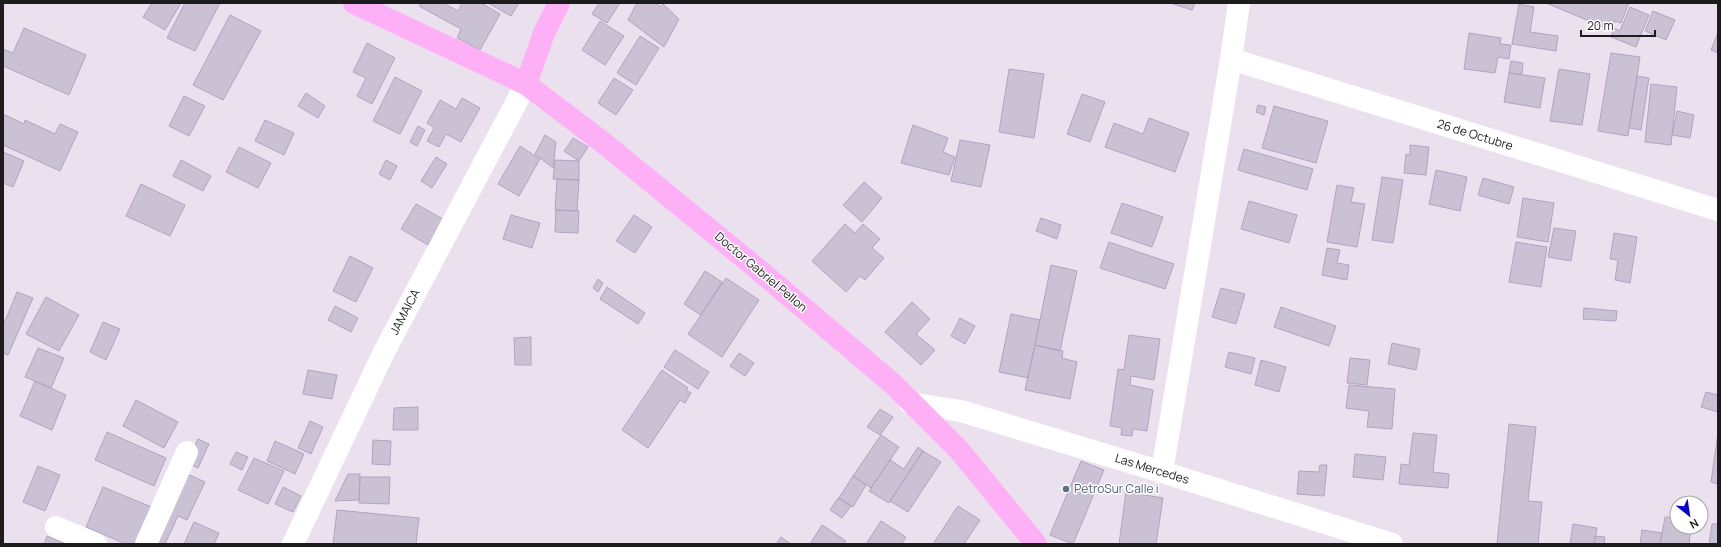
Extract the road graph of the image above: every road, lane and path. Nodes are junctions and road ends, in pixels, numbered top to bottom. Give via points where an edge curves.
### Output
1 (354, 3) edge
2 (559, 3) edge
3 (1239, 3) edge
4 (1231, 59) junction
5 (526, 84) junction
6 (1718, 210) edge
7 (910, 403) junction
8 (187, 452) dead end
9 (1162, 472) junction
10 (56, 527) dead end
11 (96, 544) edge
12 (146, 544) edge
13 (293, 544) edge
14 (1036, 544) edge
15 (1392, 544) edge

1 - 5 street, Doctor Gabriel Pellon
2 - 5 street via 544,33
3 - 4 street
4 - 6 street, 26 de Octubre
4 - 9 street
5 - 7 street, Doctor Gabriel Pellon via 605,144 754,266 893,384
5 - 13 street, JAMAICA via 384,352
7 - 9 street, Las Mercedes via 961,411
7 - 14 street, Doctor Gabriel Pellon via 959,450
8 - 12 street
9 - 15 street, Las Mercedes
10 - 11 street

